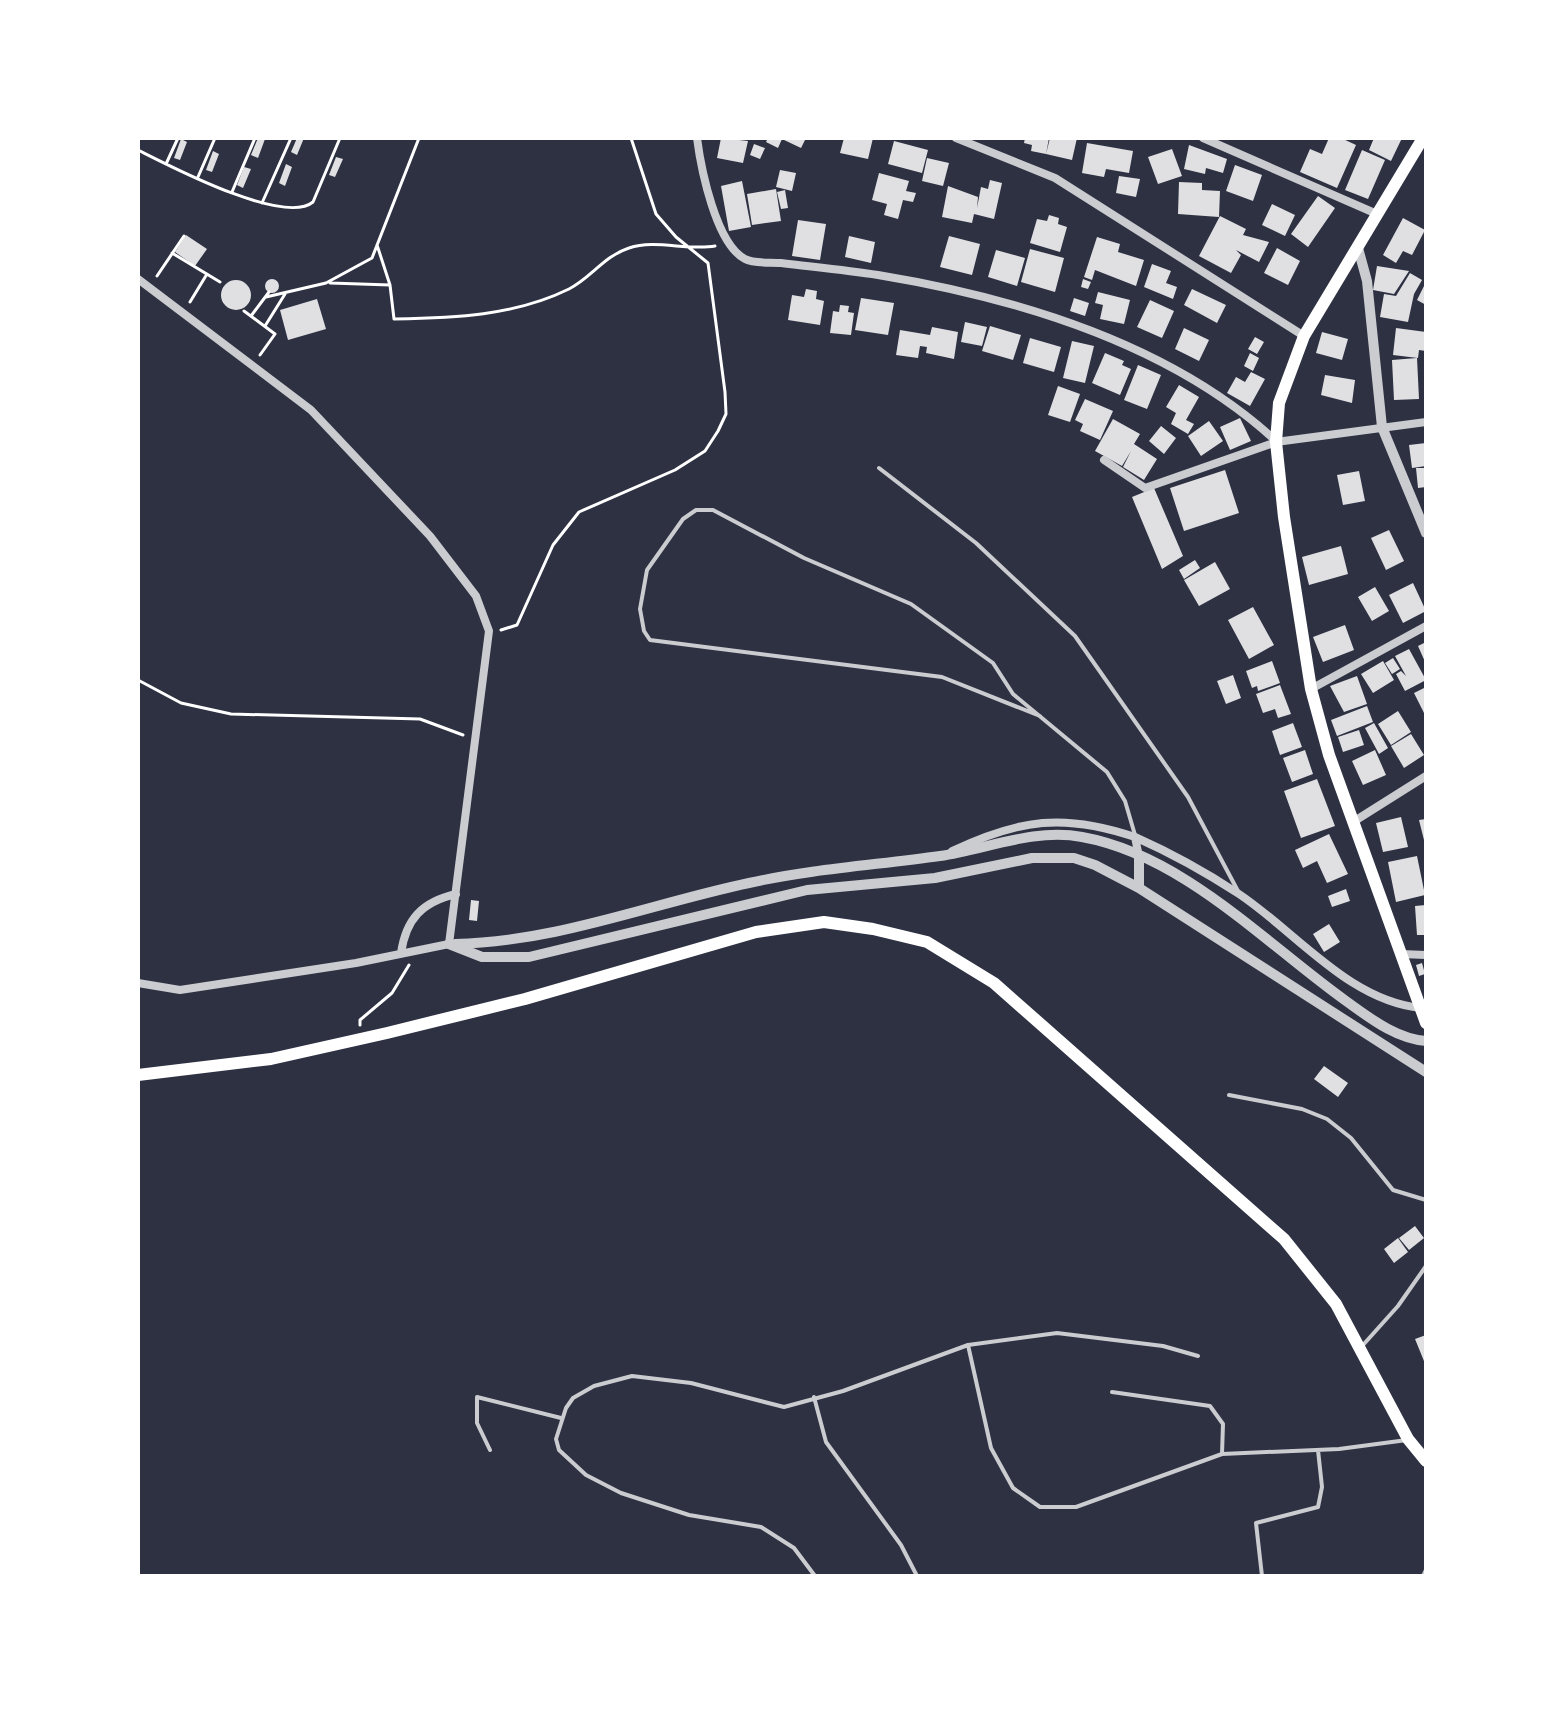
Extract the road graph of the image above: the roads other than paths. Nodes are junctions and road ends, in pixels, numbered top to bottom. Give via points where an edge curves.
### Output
1 (697, 138) edge
2 (956, 138) edge
3 (1203, 138) edge
4 (1423, 138) edge
5 (1377, 214) junction
6 (1358, 248) junction
7 (138, 279) edge
8 (1304, 336) junction
9 (1426, 422) edge
10 (1382, 427) junction
11 (1276, 442) junction
12 (1104, 460) dead end
13 (879, 468) dead end
14 (1426, 533) edge
15 (1426, 626) edge
16 (1311, 689) junction
17 (1040, 716) junction
18 (1426, 776) edge
19 (1353, 822) junction
20 (1135, 837) junction
21 (943, 855) junction
22 (1139, 857) junction
23 (1139, 888) junction
24 (456, 894) junction
25 (1240, 895) junction
26 (449, 944) junction
27 (401, 953) junction
28 (1401, 954) junction
29 (1426, 955) edge
30 (138, 983) edge
31 (1421, 1008) junction
32 (1426, 1023) edge
33 (1426, 1041) edge
34 (1426, 1072) edge
35 (138, 1075) edge
36 (1229, 1095) dead end
37 (1426, 1200) edge
38 (1426, 1266) edge
39 (968, 1345) junction
40 (1361, 1347) junction
41 (1198, 1356) dead end
42 (1112, 1392) dead end
43 (814, 1397) junction
44 (562, 1418) junction
45 (1408, 1439) junction
46 (490, 1450) dead end
47 (1318, 1450) junction
48 (1222, 1454) junction
49 (1426, 1461) edge
50 (815, 1576) edge
51 (917, 1576) edge
52 (1262, 1576) edge

1 - 11 street via 727,243 746,260 966,290 1116,338 1243,411
2 - 8 street via 1055,178
3 - 5 street
4 - 5 main road
5 - 6 main road
6 - 8 main road
6 - 10 street via 1367,281
7 - 24 street via 311,410 430,536 476,596 489,631
8 - 11 main road via 1279,403
9 - 10 street
10 - 11 street
10 - 14 street
11 - 12 street via 1145,488
11 - 16 main road
13 - 25 lane via 976,543 1075,636 1188,797
15 - 16 street
16 - 19 main road
17 - 17 lane via 1013,694 993,663 911,604 804,558 713,510 696,510 683,519 647,570 640,609 650,640 942,677
17 - 20 lane via 1107,772 1125,801
18 - 19 street
19 - 28 main road
20 - 21 street via 1076,821 1044,821 993,831
20 - 22 street
20 - 25 street
21 - 22 street via 1050,834 1083,837
21 - 26 street via 821,868 746,883 532,939
22 - 23 street
22 - 33 street via 1211,895 1380,1025
23 - 26 street via 1074,858 1032,858 935,878 807,890 529,957 482,957
23 - 34 street
24 - 26 street
24 - 27 street via 425,905 411,919
25 - 31 street via 1333,968 1383,999
26 - 27 street
27 - 30 street via 180,990
28 - 29 street
28 - 31 main road
31 - 32 main road
35 - 40 main road via 271,1059 361,1039 525,999 756,932 824,922 873,929 927,942 994,983 1284,1239 1328,1293
36 - 37 lane via 1327,1119 1351,1138 1393,1190
38 - 40 lane
39 - 41 lane via 1057,1333 1163,1346
39 - 43 lane
39 - 48 lane via 991,1448 1013,1488 1040,1507 1076,1507
40 - 45 main road
42 - 48 lane via 1210,1406 1223,1424
43 - 44 lane via 784,1407 691,1383 632,1376 573,1398
43 - 51 lane via 826,1442 901,1545
44 - 46 lane via 477,1397 477,1423
44 - 50 lane via 556,1439 559,1450 586,1475 621,1493 689,1515 761,1527 794,1548
45 - 47 lane
45 - 49 main road
47 - 48 lane
47 - 52 lane via 1318,1507 1256,1523

